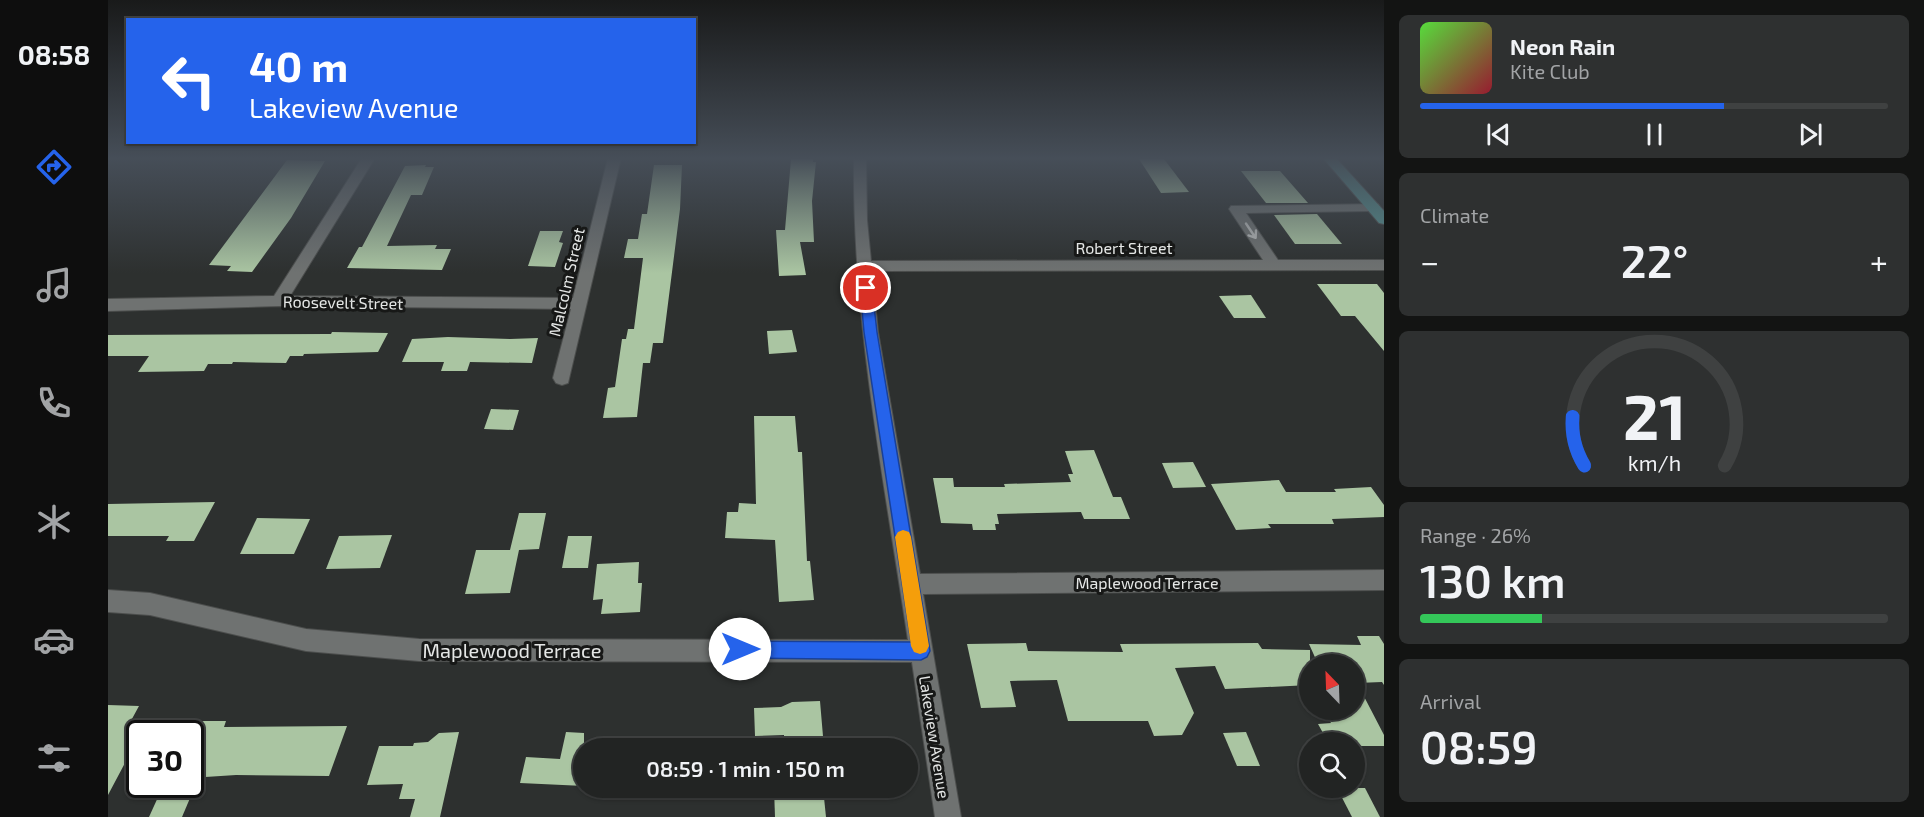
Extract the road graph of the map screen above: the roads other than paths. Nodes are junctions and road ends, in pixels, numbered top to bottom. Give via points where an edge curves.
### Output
1 (345, 196) edge
2 (606, 196) edge
3 (859, 196) edge
4 (1362, 196) edge
5 (1372, 207) junction
6 (1384, 220) edge
7 (1274, 265) junction
8 (1384, 265) edge
9 (863, 266) junction
10 (279, 301) junction
11 (579, 304) junction
12 (108, 305) edge
13 (562, 378) dead end
14 (1384, 580) edge
15 (911, 584) junction
16 (108, 601) edge
17 (921, 651) junction
18 (948, 817) edge

1 - 10 street
2 - 11 street, Malcolm Street
3 - 9 street, Lakeview Avenue
4 - 5 main road
5 - 6 main road
5 -> 7 street via 1236,209
7 - 8 street, Robert Street
7 - 9 street, Robert Street
9 - 15 street, Lakeview Avenue
10 - 11 street, Roosevelt Street
10 - 12 street, Roosevelt Street
11 - 13 street, Malcolm Street
14 - 15 street, Maplewood Terrace
15 - 17 street, Lakeview Avenue
16 - 17 street, Maplewood Terrace via 150,604 306,640 419,650
17 - 18 street, Lakeview Avenue

